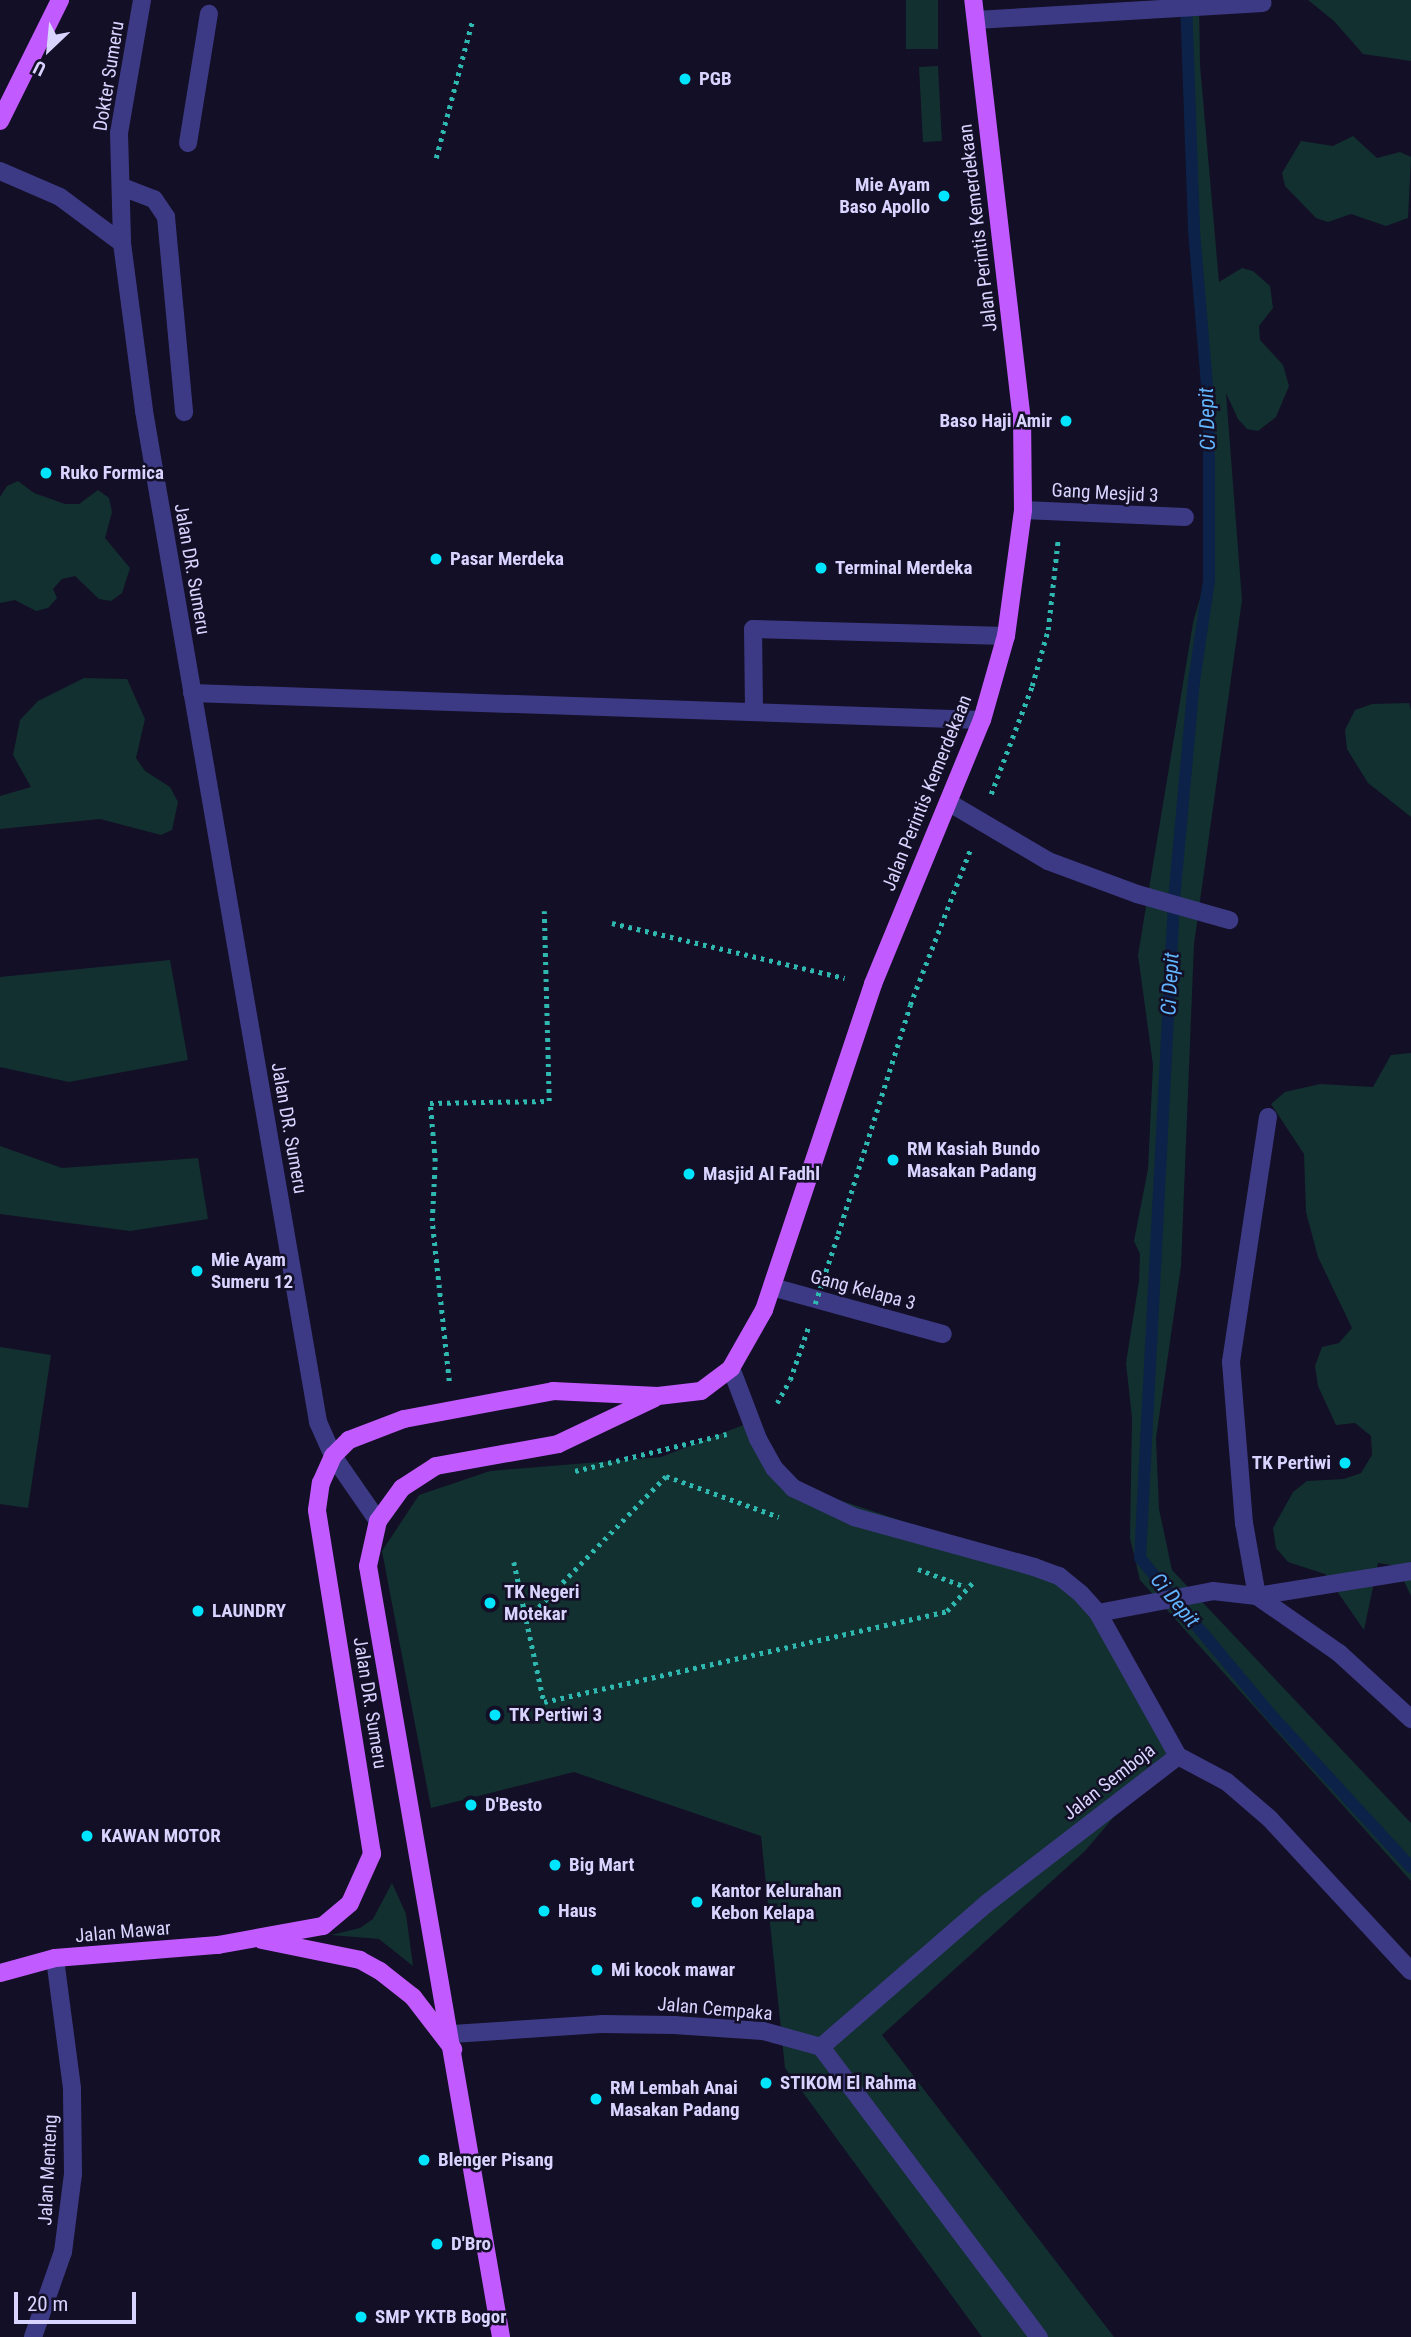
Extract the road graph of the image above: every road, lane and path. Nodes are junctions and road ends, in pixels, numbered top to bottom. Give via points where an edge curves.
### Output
1 (60, 0) edge
2 (142, 0) edge
3 (973, 0) edge
4 (1262, 3) dead end
5 (209, 14) dead end
6 (976, 20) junction
7 (472, 22) dead end
8 (0, 121) edge
9 (188, 143) dead end
10 (436, 158) dead end
11 (0, 171) edge
12 (122, 187) junction
13 (122, 243) junction
14 (184, 412) dead end
15 (1023, 510) junction
16 (1185, 517) dead end
17 (1006, 636) junction
18 (192, 693) junction
19 (754, 709) junction
20 (982, 720) junction
21 (948, 802) junction
22 (544, 911) dead end
23 (1229, 920) dead end
24 (612, 923) dead end
25 (873, 984) junction
26 (1268, 1117) dead end
27 (838, 1234) dead end
28 (772, 1287) junction
29 (943, 1334) dead end
30 (731, 1368) junction
31 (658, 1396) junction
32 (452, 1410) junction
33 (754, 1427) junction
34 (333, 1456) junction
35 (565, 1473) dead end
36 (783, 1519) dead end
37 (379, 1521) junction
38 (1004, 1558) junction
39 (514, 1562) dead end
40 (914, 1567) dead end
41 (1411, 1571) edge
42 (967, 1587) junction
43 (1257, 1596) junction
44 (1098, 1613) junction
45 (527, 1620) junction
46 (1411, 1719) edge
47 (1178, 1756) junction
48 (252, 1938) junction
49 (55, 1958) junction
50 (1411, 1971) edge
51 (0, 1973) edge
52 (453, 2043) junction
53 (821, 2046) junction
54 (33, 2337) edge
55 (501, 2337) edge
56 (1039, 2337) edge

1 - 8 main road
2 - 12 street, Dokter Sumeru via 119,133
3 - 6 main road, Jalan Perintis Kemerdekaan
4 - 6 street
5 - 9 street
6 - 15 main road, Jalan Perintis Kemerdekaan via 1022,421
7 - 10 path
11 - 13 street via 60,197
12 - 13 street, Dokter Sumeru
12 - 14 street via 154,199 166,217
13 - 18 street, Jalan DR. Sumeru via 144,411
15 - 16 street, Gang Mesjid 3
15 - 17 main road, Jalan Perintis Kemerdekaan
17 - 19 street via 753,629
17 - 20 main road, Jalan Perintis Kemerdekaan
18 - 19 street
18 - 34 street, Jalan DR. Sumeru via 318,1422
19 - 20 street
20 - 21 main road, Jalan Perintis Kemerdekaan
21 - 23 street via 1048,861
21 - 25 main road, Jalan Perintis Kemerdekaan
22 - 32 path via 549,1101 430,1103 435,1161 432,1221
24 - 25 path
25 - 28 main road, Jalan Perintis Kemerdekaan
26 - 43 street via 1231,1362 1244,1523
27 - 33 path, bridge via 790,1380 771,1412
28 - 29 street, Gang Kelapa 3
28 - 30 main road, Jalan Perintis Kemerdekaan
30 - 31 main road, Jalan Perintis Kemerdekaan via 701,1391
30 - 33 street
31 - 32 main road, Jalan Perintis Kemerdekaan via 553,1391
31 - 37 main road, Jalan Perintis Kemerdekaan via 558,1444 436,1466 402,1488
32 - 34 main road, Jalan Perintis Kemerdekaan via 404,1419 349,1440
33 - 35 path
33 - 38 street via 774,1468 793,1488 820,1503 907,1534
34 - 37 street
34 - 48 main road, Jalan DR. Sumeru via 321,1483 317,1510 372,1854 350,1903 323,1926
36 - 45 path via 666,1476
37 - 52 main road, Jalan DR. Sumeru via 368,1566
38 - 42 path
38 - 44 street via 1059,1576
39 - 45 path
40 - 42 path
41 - 43 street
42 - 45 path via 947,1611 544,1702
43 - 44 street via 1213,1591
43 - 46 street via 1339,1653
44 - 47 street
47 - 50 street, Jalan Semboja via 1227,1782 1270,1819
47 - 53 street, Jalan Semboja via 986,1904
48 - 49 main road, Jalan Mawar
48 - 52 main road via 360,1960 406,1990
49 - 51 main road, Jalan Mawar
49 - 54 street, Jalan Menteng via 72,2088 73,2174 62,2252
52 - 53 street, Jalan Cempaka via 601,2024 763,2031
52 - 55 main road, Jalan DR. Sumeru
53 - 56 street

